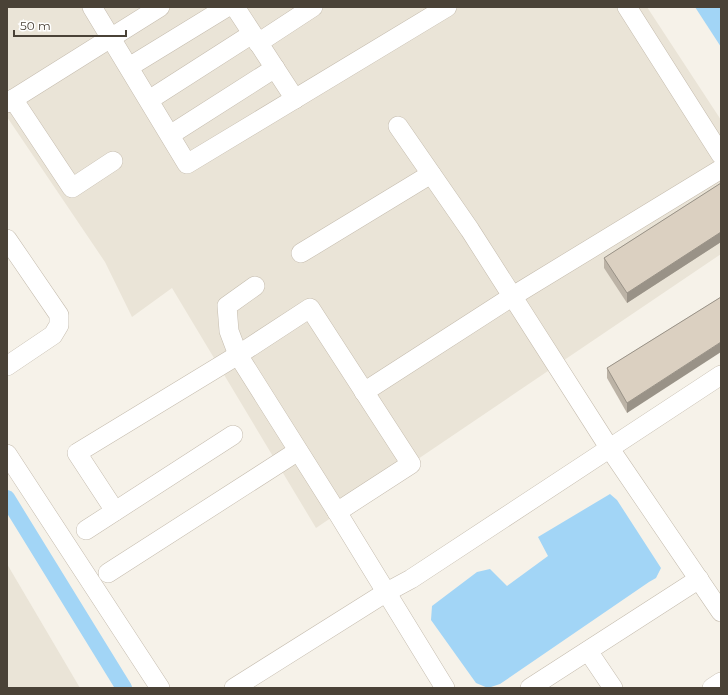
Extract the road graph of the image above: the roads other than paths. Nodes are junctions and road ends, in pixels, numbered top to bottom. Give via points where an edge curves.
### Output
1 (92, 7) edge
2 (160, 7) edge
3 (227, 7) edge
4 (234, 7) edge
5 (314, 7) edge
6 (447, 7) edge
7 (627, 7) edge
8 (111, 38) junction
9 (255, 38) junction
10 (129, 67) junction
11 (275, 68) junction
12 (295, 99) junction
13 (149, 100) junction
14 (10, 101) edge
15 (398, 126) dead end
16 (170, 135) junction
17 (721, 154) edge
18 (113, 161) dead end
19 (721, 169) edge
20 (431, 174) junction
21 (7, 239) edge
22 (300, 253) dead end
23 (255, 286) dead end
24 (513, 296) junction
25 (238, 355) junction
26 (7, 366) edge
27 (721, 376) edge
28 (364, 392) junction
29 (233, 435) dead end
30 (610, 449) junction
31 (298, 451) junction
32 (7, 454) edge
33 (116, 511) junction
34 (337, 512) junction
35 (86, 530) dead end
36 (108, 573) dead end
37 (699, 579) junction
38 (385, 593) junction
39 (721, 612) edge
40 (588, 651) junction
41 (721, 682) edge
42 (160, 688) edge
43 (234, 688) edge
44 (445, 688) edge
45 (530, 688) edge
46 (613, 688) edge
47 (712, 688) edge

1 - 8 lane
2 - 8 lane
3 - 10 lane
4 - 9 lane
5 - 9 lane
6 - 12 lane
7 - 17 lane
8 - 10 lane
8 - 14 lane
9 - 11 lane
9 - 13 lane
10 - 13 lane
11 - 12 lane
11 - 16 lane
12 - 16 lane via 187,164
13 - 16 lane
14 - 18 lane via 72,188
15 - 20 lane
19 - 24 lane
20 - 22 lane
20 - 24 lane
21 - 26 lane via 59,315 60,325 53,335
23 - 25 lane via 227,306 229,331
24 - 28 lane
24 - 30 lane
25 - 28 lane via 310,308
25 - 31 lane
25 - 33 lane via 77,453
27 - 30 lane
28 - 34 lane via 411,464
29 - 33 lane
30 - 37 lane
30 - 38 lane
31 - 34 lane
31 - 36 lane
32 - 42 lane
33 - 35 lane
34 - 38 lane
37 - 39 lane
37 - 40 lane
38 - 43 lane
38 - 44 lane
40 - 45 lane
40 - 46 lane
41 - 47 lane

